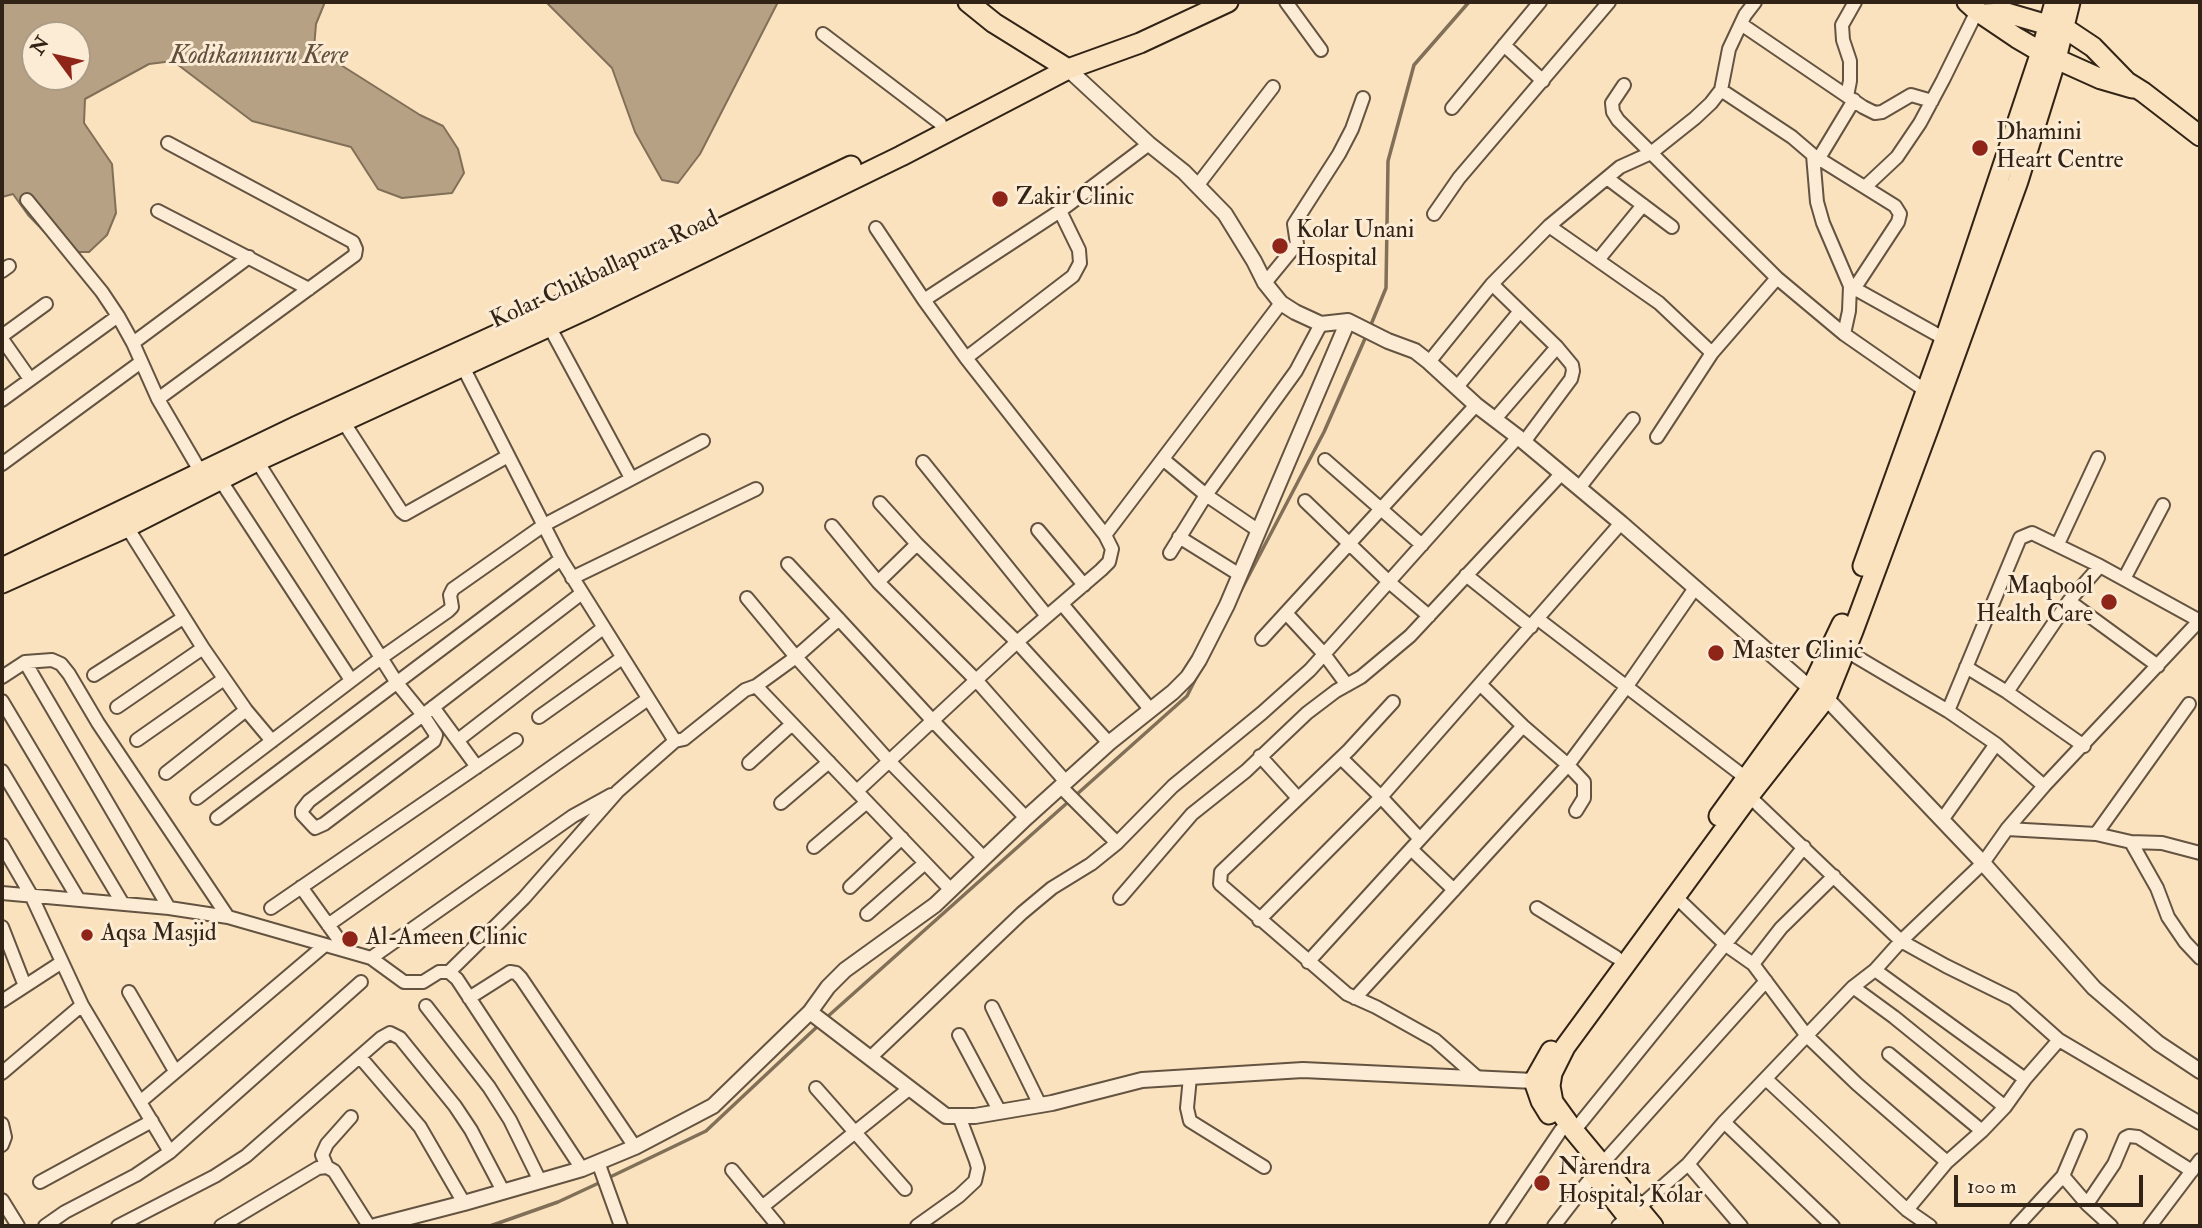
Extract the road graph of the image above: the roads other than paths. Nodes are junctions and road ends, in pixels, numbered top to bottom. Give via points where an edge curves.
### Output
1 (968, 2) edge
2 (1200, 2) edge
3 (1228, 2) edge
4 (1286, 2) edge
5 (1540, 2) edge
6 (1609, 2) edge
7 (1755, 2) edge
8 (1855, 2) edge
9 (2055, 2) edge
10 (2071, 2) edge
11 (1975, 9) edge
12 (2007, 13) junction
13 (1741, 24) junction
14 (2055, 26) junction
15 (823, 34) dead end
16 (1504, 45) junction
17 (2093, 47) junction
18 (1321, 51) dead end
19 (2049, 55) junction
20 (1062, 65) junction
21 (2084, 71) junction
22 (1543, 81) junction
23 (1624, 85) dead end
24 (1273, 87) dead end
25 (1721, 90) junction
26 (2143, 92) junction
27 (2044, 94) junction
28 (1363, 98) dead end
29 (1850, 98) junction
30 (1931, 101) junction
31 (1452, 108) dead end
32 (940, 123) junction
33 (2200, 136) edge
34 (168, 143) dead end
35 (1149, 144) junction
36 (1651, 153) junction
37 (1816, 156) junction
38 (1607, 178) junction
39 (1198, 186) junction
40 (1865, 187) junction
41 (27, 200) dead end
42 (1643, 205) junction
43 (158, 211) dead end
44 (1060, 211) junction
45 (1434, 214) dead end
46 (1549, 226) junction
47 (1672, 227) dead end
48 (876, 228) dead end
49 (248, 257) junction
50 (1598, 260) junction
51 (1777, 278) junction
52 (1265, 283) junction
53 (1492, 284) junction
54 (1852, 287) junction
55 (309, 289) junction
56 (924, 300) junction
57 (1281, 303) junction
58 (46, 304) dead end
59 (1520, 311) junction
60 (118, 316) junction
61 (1352, 323) junction
62 (1321, 324) junction
63 (549, 326) junction
64 (1844, 334) junction
65 (2, 338) edge
66 (1945, 339) junction
67 (133, 343) junction
68 (1557, 347) junction
69 (1712, 353) junction
70 (966, 358) junction
71 (141, 362) junction
72 (1429, 362) junction
73 (463, 367) junction
74 (30, 379) junction
75 (1457, 387) junction
76 (1926, 391) junction
77 (158, 399) junction
78 (2, 400) edge
79 (1475, 405) junction
80 (340, 415) junction
81 (1495, 419) junction
82 (1633, 419) dead end
83 (1657, 438) dead end
84 (1521, 440) junction
85 (703, 441) dead end
86 (508, 456) junction
87 (2098, 458) dead end
88 (1164, 460) junction
89 (1325, 460) dead end
90 (257, 461) junction
91 (923, 463) dead end
92 (2, 464) edge
93 (1562, 474) junction
94 (631, 478) junction
95 (210, 480) junction
96 (1579, 488) junction
97 (756, 489) dead end
98 (1206, 495) junction
99 (1305, 501) dead end
100 (880, 503) dead end
101 (2163, 505) dead end
102 (1381, 508) junction
103 (1621, 523) junction
104 (544, 525) junction
105 (832, 526) dead end
106 (127, 527) junction
107 (1038, 530) dead end
108 (1259, 531) junction
109 (1105, 535) junction
110 (1179, 537) junction
111 (1349, 543) junction
112 (917, 544) junction
113 (2058, 544) junction
114 (1422, 545) junction
115 (1170, 553) dead end
116 (561, 559) junction
117 (788, 564) dead end
118 (2100, 566) junction
119 (2, 568) edge
120 (1240, 575) junction
121 (1466, 575) junction
122 (572, 578) junction
123 (2124, 579) junction
124 (878, 582) junction
125 (1389, 582) junction
126 (2, 583) edge
127 (1084, 585) junction
128 (1695, 587) junction
129 (582, 593) junction
130 (747, 598) dead end
131 (2069, 601) junction
132 (1062, 604) junction
133 (1286, 613) junction
134 (1047, 616) junction
135 (1429, 616) junction
136 (183, 618) junction
137 (839, 618) junction
138 (2200, 621) edge
139 (1534, 623) junction
140 (603, 628) junction
141 (1262, 639) dead end
142 (1017, 642) junction
143 (203, 648) junction
144 (1845, 650) junction
145 (1324, 654) junction
146 (381, 657) junction
147 (796, 657) junction
148 (622, 658) junction
149 (25, 662) junction
150 (2158, 666) junction
151 (1966, 667) junction
152 (94, 675) dead end
153 (2, 677) edge
154 (224, 679) junction
155 (351, 680) junction
156 (977, 681) junction
157 (397, 683) junction
158 (1347, 685) junction
159 (1481, 685) junction
160 (756, 686) junction
161 (1626, 686) junction
162 (2007, 692) junction
163 (1818, 693) junction
164 (648, 699) junction
165 (2, 701) edge
166 (1393, 702) dead end
167 (2189, 705) dead end
168 (117, 707) dead end
169 (1150, 709) junction
170 (246, 710) junction
171 (428, 711) junction
172 (1948, 711) junction
173 (539, 717) dead end
174 (933, 721) junction
175 (792, 724) junction
176 (1523, 726) junction
177 (137, 740) dead end
178 (457, 740) junction
179 (516, 740) dead end
180 (272, 741) junction
181 (675, 741) junction
182 (1109, 743) junction
183 (1996, 744) junction
184 (2084, 746) junction
185 (1260, 756) junction
186 (1340, 758) junction
187 (889, 761) junction
188 (829, 762) junction
189 (748, 763) dead end
190 (1568, 765) junction
191 (477, 767) junction
192 (2, 771) edge
193 (166, 773) dead end
194 (2045, 786) junction
195 (1748, 787) junction
196 (1065, 788) junction
197 (618, 791) junction
198 (856, 791) junction
199 (1381, 797) junction
200 (197, 798) dead end
201 (1298, 799) junction
202 (867, 802) junction
203 (781, 803) dead end
204 (1576, 811) dead end
205 (217, 818) dead end
206 (1026, 818) junction
207 (1942, 820) junction
208 (2007, 829) junction
209 (2096, 834) junction
210 (902, 838) junction
211 (2131, 842) junction
212 (1117, 843) junction
213 (1415, 844) junction
214 (2, 845) edge
215 (814, 847) dead end
216 (1804, 847) junction
217 (2200, 853) edge
218 (984, 858) junction
219 (925, 863) junction
220 (1983, 863) junction
221 (1834, 876) junction
222 (301, 887) junction
223 (850, 887) dead end
224 (951, 890) junction
225 (1454, 890) junction
226 (2, 893) edge
227 (31, 895) junction
228 (1676, 897) junction
229 (1121, 898) dead end
230 (79, 900) junction
231 (123, 904) junction
232 (169, 908) junction
233 (271, 908) dead end
234 (1537, 908) dead end
235 (866, 914) dead end
236 (228, 917) junction
237 (1259, 920) junction
238 (328, 925) junction
239 (2, 927) edge
240 (1901, 941) junction
241 (325, 945) junction
242 (1726, 946) junction
243 (347, 951) junction
244 (1616, 957) junction
245 (371, 958) junction
246 (2200, 958) edge
247 (62, 962) junction
248 (1308, 962) junction
249 (1752, 964) junction
250 (1875, 970) junction
251 (449, 972) junction
252 (1766, 981) junction
253 (361, 982) dead end
254 (25, 986) junction
255 (1853, 987) junction
256 (129, 992) dead end
257 (469, 998) junction
258 (1355, 998) junction
259 (2, 1002) edge
260 (82, 1005) junction
261 (426, 1006) dead end
262 (992, 1007) dead end
263 (814, 1015) junction
264 (959, 1035) dead end
265 (1807, 1036) junction
266 (2059, 1040) junction
267 (1889, 1054) dead end
268 (360, 1057) junction
269 (871, 1057) junction
270 (175, 1071) junction
271 (2200, 1072) edge
272 (2, 1073) edge
273 (1189, 1077) junction
274 (1479, 1079) junction
275 (1766, 1079) junction
276 (2025, 1079) junction
277 (1534, 1082) junction
278 (816, 1088) dead end
279 (910, 1088) junction
280 (140, 1102) junction
281 (1040, 1105) junction
282 (2005, 1107) junction
283 (1000, 1112) junction
284 (351, 1116) dead end
285 (959, 1116) junction
286 (152, 1121) junction
287 (1724, 1122) junction
288 (2200, 1123) edge
289 (2, 1125) edge
290 (1567, 1131) junction
291 (1982, 1131) junction
292 (855, 1132) junction
293 (2080, 1136) dead end
294 (2, 1145) edge
295 (635, 1147) junction
296 (170, 1152) junction
297 (1947, 1162) junction
298 (1688, 1164) junction
299 (2196, 1166) edge
300 (327, 1167) junction
301 (600, 1167) junction
302 (1264, 1167) dead end
303 (582, 1169) junction
304 (1598, 1169) junction
305 (732, 1170) dead end
306 (2063, 1176) junction
307 (540, 1181) junction
308 (40, 1182) dead end
309 (905, 1189) dead end
310 (503, 1191) junction
311 (2, 1200) edge
312 (464, 1203) junction
313 (2087, 1204) junction
314 (762, 1207) junction
315 (1907, 1210) junction
316 (1630, 1219) edge
317 (1920, 1224) edge
318 (19, 1226) edge
319 (45, 1226) edge
320 (118, 1226) edge
321 (221, 1226) edge
322 (369, 1226) edge
323 (375, 1226) edge
324 (621, 1226) edge
325 (778, 1226) edge
326 (917, 1226) edge
327 (1496, 1226) edge
328 (1554, 1226) edge
329 (1653, 1226) edge
330 (1741, 1226) edge
331 (1833, 1226) edge
332 (2017, 1226) edge
333 (2111, 1226) edge
334 (2150, 1226) edge

1 - 20 main road
2 - 20 main road
3 - 20 main road, Kolar Chikballapura Road via 1140,43
4 - 18 street
5 - 16 street
6 - 22 street
7 - 13 street
8 - 29 street via 1842,24 1850,61
9 - 12 main road
9 - 14 main road
10 - 14 main road
10 - 17 main road via 2084,37
11 - 12 main road
11 - 19 main road
11 - 30 street
12 - 14 main road
13 - 25 street via 1729,50
13 - 29 street
14 - 17 main road
14 - 19 main road
15 - 32 street
16 - 22 street
16 - 31 street
17 - 26 main road
19 - 21 main road
19 - 27 main road
19 - 66 main road
20 - 32 main road, Kolar Chikballapura Road
20 - 35 street
20 - 63 main road, Kolar Chikballapura Road via 901,156
21 - 26 main road
21 - 27 main road via 2058,75
22 - 45 street
23 - 36 street via 1612,103 1613,112
24 - 39 street
25 - 36 street
25 - 37 street
26 - 33 main road
27 - 144 main road via 2013,193
28 - 52 street via 1339,155 1294,224 1297,244
29 - 30 street via 1875,113 1911,95
29 - 37 street
30 - 40 street via 1897,157
32 - 80 main road, Kolar Chikballapura Road
34 - 55 street via 353,242 355,256
35 - 39 street
35 - 44 street
36 - 38 street
36 - 51 street
37 - 40 street
37 - 54 street via 1817,202
38 - 42 street
38 - 46 street
39 - 52 street via 1225,214
40 - 54 street via 1895,206 1898,222
41 - 60 street
42 - 47 street
42 - 50 street
43 - 49 street
44 - 56 street
44 - 70 street via 1079,250 1080,263 1073,276
46 - 50 street
46 - 53 street
48 - 56 street
49 - 55 street
49 - 67 street
50 - 69 street via 1659,303
51 - 64 street
51 - 69 street
52 - 57 street
53 - 59 street
53 - 72 street
54 - 64 street
54 - 66 street
55 - 77 street
56 - 70 street
57 - 62 street
57 - 88 street
58 - 65 street
59 - 68 street
59 - 75 street
60 - 67 street
60 - 74 street
61 - 62 street
61 - 72 street
61 - 108 street
62 - 98 street via 1296,371
63 - 73 main road, Kolar Chikballapura Road
63 - 94 street
64 - 76 street
65 - 74 street
66 - 76 main road
67 - 71 street
68 - 81 street
68 - 84 street via 1572,365 1571,379
69 - 83 street
70 - 109 street
71 - 77 street
71 - 92 street
72 - 75 street
73 - 80 main road, Kolar Chikballapura Road
73 - 86 street
74 - 78 street
75 - 79 street
76 - 163 main road
77 - 95 street
79 - 81 street
79 - 102 street
80 - 86 street via 405,514
80 - 90 main road, Kolar Chikballapura Road
80 - 95 main road, Kolar Chikballapura Road
81 - 84 street
82 - 96 street
84 - 93 street
84 - 114 street
85 - 94 street
86 - 104 street
87 - 113 street
88 - 98 street
88 - 109 street
89 - 102 street
90 - 95 main road, Kolar Chikballapura Road
90 - 146 street
91 - 134 street
93 - 96 street
93 - 121 street
94 - 104 street
95 - 106 main road, Kolar Chikballapura Road
95 - 119 main road, Kolar Chikballapura Road
95 - 155 street
96 - 103 street
97 - 122 street
98 - 108 street
98 - 110 street
99 - 111 street
100 - 112 street
101 - 123 street
102 - 111 street
102 - 114 street
103 - 128 street
103 - 139 street
104 - 116 street
104 - 146 street via 453,589 449,611
105 - 124 street
106 - 126 main road, Kolar Chikballapura Road
106 - 136 street
107 - 127 street
108 - 120 street
109 - 127 street via 1112,549 1109,562
110 - 115 street
110 - 120 street
111 - 125 street
111 - 133 street
112 - 124 street
112 - 142 street
113 - 118 street
113 - 151 street via 2032,533 2020,538
114 - 125 street
116 - 122 street
116 - 157 street
117 - 137 street
118 - 123 street
118 - 131 street
120 - 169 street via 1194,668
121 - 135 street
121 - 139 street
122 - 129 street
123 - 138 street
124 - 156 street
125 - 135 street
125 - 145 street
127 - 132 street
128 - 161 street
128 - 163 street
129 - 140 street
129 - 171 street
130 - 147 street
131 - 150 street
131 - 162 street
132 - 134 street
132 - 169 street
133 - 141 street
133 - 145 street
134 - 142 street
135 - 158 street via 1387,656
136 - 143 street
136 - 152 street
137 - 147 street
137 - 174 street
138 - 150 street
139 - 159 street
139 - 161 street
140 - 148 street
140 - 178 street
142 - 156 street
142 - 182 street
143 - 154 street
143 - 168 street
144 - 163 main road
144 - 172 street
145 - 158 street
145 - 212 street via 1262,713 1173,786
146 - 155 street
146 - 157 street
147 - 160 street
147 - 187 street
148 - 164 street
148 - 173 street
149 - 153 street
149 - 232 street
149 - 236 street via 61,663
150 - 184 street
151 - 162 street
151 - 172 street
154 - 170 street
154 - 177 street
155 - 180 street
156 - 174 street
156 - 196 street
157 - 171 street
157 - 205 street
158 - 185 street via 1307,713
159 - 176 street
159 - 199 street
160 - 175 street
160 - 181 street
161 - 190 street
161 - 195 street
162 - 184 street
163 - 195 main road
163 - 207 street
164 - 181 street
164 - 238 street
165 - 231 street
166 - 186 street
167 - 209 street
169 - 182 street
170 - 180 street
170 - 193 street
171 - 171 street via 436,738 324,824 313,827 302,814 309,801
171 - 178 street
172 - 183 street
174 - 187 street
174 - 206 street
175 - 188 street
175 - 189 street
176 - 190 street
176 - 213 street
178 - 191 street
179 - 191 street
180 - 200 street
181 - 197 street
182 - 196 street
183 - 194 street
183 - 207 street
184 - 194 street
185 - 201 street
185 - 229 street via 1192,814
186 - 199 street
186 - 201 street
187 - 198 street
187 - 218 street
188 - 198 street
188 - 203 street
190 - 204 street via 1584,782 1584,798
190 - 225 street
191 - 222 street
192 - 230 street
194 - 208 street
195 - 216 street
195 - 228 main road
195 - 244 main road
196 - 206 street
196 - 212 street
197 - 245 street via 573,816
197 - 251 street via 524,898
198 - 202 street
199 - 213 street
199 - 237 street
201 - 237 street via 1219,878
202 - 210 street
202 - 215 street
206 - 218 street
207 - 220 street
208 - 209 street
208 - 220 street
209 - 211 street
210 - 219 street
210 - 223 street
211 - 217 street via 2162,843
211 - 246 street via 2168,917
212 - 269 street via 1022,913
213 - 225 street
213 - 248 street
214 - 227 street
216 - 221 street
216 - 242 street
218 - 224 street
219 - 224 street
219 - 235 street
220 - 240 street
220 - 271 street via 2094,988
221 - 240 street
221 - 249 street
222 - 233 street
222 - 238 street
224 - 263 street via 845,970 828,987
225 - 258 street
226 - 227 street
227 - 230 street
227 - 247 street
228 - 242 street
228 - 290 main road via 1565,1047 1552,1073 1553,1102
230 - 231 street
231 - 232 street
232 - 236 street
234 - 244 street
236 - 241 street
237 - 248 street
238 - 243 street
239 - 254 street
240 - 250 street
240 - 266 street via 2013,999
241 - 243 street
241 - 270 street
242 - 249 street
242 - 290 street
243 - 245 street
244 - 277 main road via 1560,1034
245 - 251 street via 404,982 424,982 439,972
247 - 254 street
247 - 260 street
248 - 258 street
249 - 252 street
250 - 255 street
250 - 276 street
251 - 257 street
252 - 265 street
252 - 304 street
253 - 296 street
254 - 259 street
255 - 265 street
255 - 282 street
256 - 270 street
257 - 295 street via 510,972 522,978
257 - 303 street
258 - 274 street via 1435,1040
260 - 272 street
260 - 280 street
261 - 307 street via 489,1087
262 - 281 street
263 - 269 street
263 - 295 street via 713,1106
264 - 283 street
265 - 275 street
265 - 297 street
266 - 276 street
266 - 288 street
267 - 291 street
268 - 310 street via 390,1033 400,1038 463,1117
268 - 312 street via 420,1127
268 - 320 street via 246,1156
269 - 279 street
270 - 280 street
273 - 274 street via 1303,1070
273 - 281 street via 1142,1080
273 - 302 street via 1190,1121
274 - 277 street
275 - 287 street
275 - 315 street
276 - 282 street
277 - 290 main road via 1541,1101
278 - 292 street
279 - 285 street via 946,1116
279 - 292 street
280 - 286 street
281 - 283 street
282 - 291 street
283 - 285 street
284 - 300 street via 327,1144 322,1155
285 - 326 street via 978,1168 975,1181
286 - 296 street
286 - 308 street
287 - 298 street
287 - 331 street
289 - 294 street
290 - 304 main road
290 - 327 street
291 - 297 street
292 - 309 street
292 - 314 street
293 - 306 street
295 - 301 street
296 - 319 street
297 - 315 street
298 - 316 street
298 - 330 street
299 - 313 street via 2129,1136
299 - 334 street
300 - 321 street via 318,1168
300 - 322 street
301 - 303 street
301 - 324 street
303 - 307 street
304 - 316 main road
304 - 328 street
305 - 314 street
306 - 313 street
306 - 332 street
307 - 310 street
310 - 312 street
311 - 318 street
312 - 323 street
313 - 333 street
314 - 325 street
315 - 317 street
316 - 329 main road

